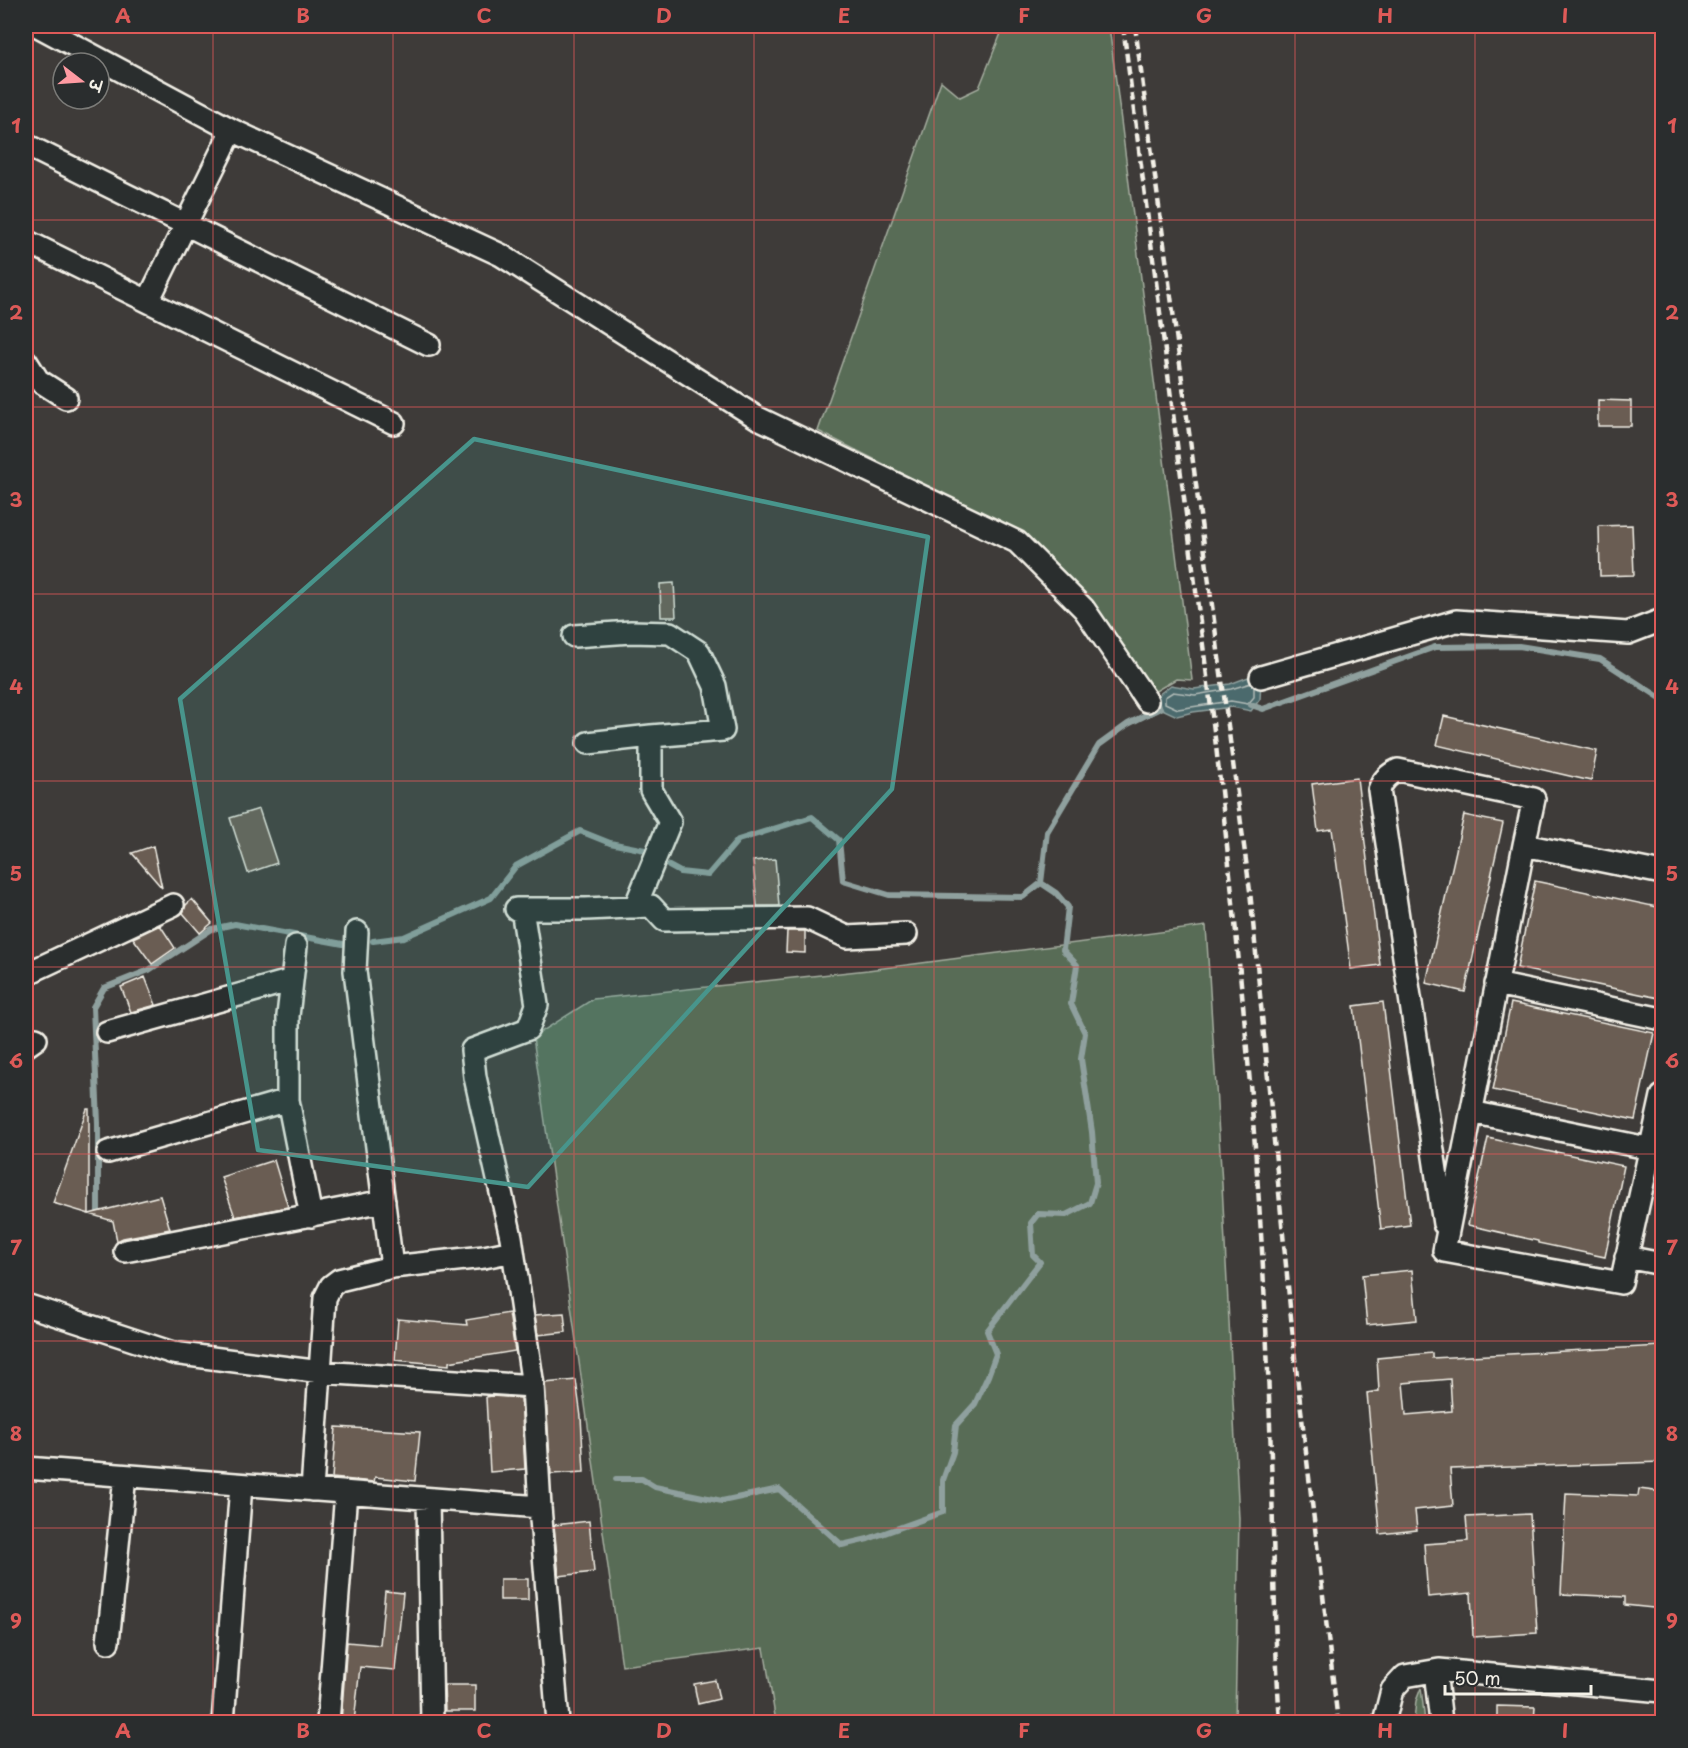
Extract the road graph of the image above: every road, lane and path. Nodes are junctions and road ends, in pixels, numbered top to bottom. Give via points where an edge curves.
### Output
1 (38, 26) edge
2 (232, 129) junction
3 (26, 145) edge
4 (186, 224) junction
5 (26, 241) edge
6 (148, 302) junction
7 (429, 345) dead end
8 (26, 361) edge
9 (66, 398) dead end
10 (394, 423) dead end
11 (1662, 620) edge
12 (574, 636) dead end
13 (1261, 677) dead end
14 (1147, 701) dead end
15 (651, 736) junction
16 (588, 743) dead end
17 (1524, 845) junction
18 (1662, 873) edge
19 (173, 905) dead end
20 (635, 907) junction
21 (357, 932) dead end
22 (906, 934) dead end
23 (296, 946) dead end
24 (26, 975) edge
25 (292, 980) junction
26 (1496, 984) junction
27 (1662, 1019) edge
28 (107, 1032) dead end
29 (1662, 1096) edge
30 (288, 1100) junction
31 (1471, 1112) junction
32 (1657, 1149) edge
33 (108, 1152) dead end
34 (384, 1202) junction
35 (310, 1216) junction
36 (1446, 1240) junction
37 (125, 1251) dead end
38 (513, 1251) junction
39 (1626, 1257) junction
40 (1662, 1264) edge
41 (392, 1267) junction
42 (26, 1305) edge
43 (321, 1372) junction
44 (533, 1386) junction
45 (26, 1468) edge
46 (125, 1476) junction
47 (241, 1485) junction
48 (312, 1490) junction
49 (346, 1492) junction
50 (428, 1499) junction
51 (540, 1507) junction
52 (108, 1642) dead end
53 (1435, 1671) junction
54 (1662, 1691) edge
55 (224, 1722) edge
56 (328, 1722) edge
57 (432, 1722) edge
58 (558, 1722) edge
59 (1384, 1722) edge
60 (1441, 1722) edge

1 - 2 street
2 - 4 street
2 - 14 street via 501,255 756,417 1017,542 1084,609
3 - 4 street
4 - 6 street
4 - 7 street
5 - 6 street
6 - 10 street
8 - 9 street via 38,380
11 - 13 street via 1628,633 1456,621
12 - 15 street via 670,633 699,652 715,686 723,730
15 - 16 street
15 - 20 street via 651,790 670,822
17 - 18 street
17 - 26 street
17 - 36 street via 1534,799 1398,770 1379,790
19 - 24 street
20 - 22 street via 651,906 664,920 807,918 847,937
20 - 38 street via 519,909 537,1005 528,1029 472,1050
21 - 34 street via 355,971
23 - 25 street
25 - 28 street
25 - 30 street
26 - 27 street
26 - 31 street
29 - 32 street
30 - 33 street
30 - 35 street
31 - 32 street
31 - 36 street
32 - 39 street
34 - 35 street
34 - 41 street
35 - 37 street
36 - 39 street via 1444,1251 1621,1283
38 - 41 street
38 - 44 street
39 - 40 street
41 - 43 street via 339,1280 331,1286 326,1298
42 - 43 street via 173,1353
43 - 44 street
43 - 48 street
44 - 51 street
45 - 46 street
46 - 47 street
46 - 52 street
47 - 48 street
47 - 55 street
48 - 49 street
49 - 50 street
49 - 56 street
50 - 51 street
50 - 57 street
51 - 58 street
53 - 54 street
53 - 59 street via 1405,1676 1392,1690
53 - 60 street

